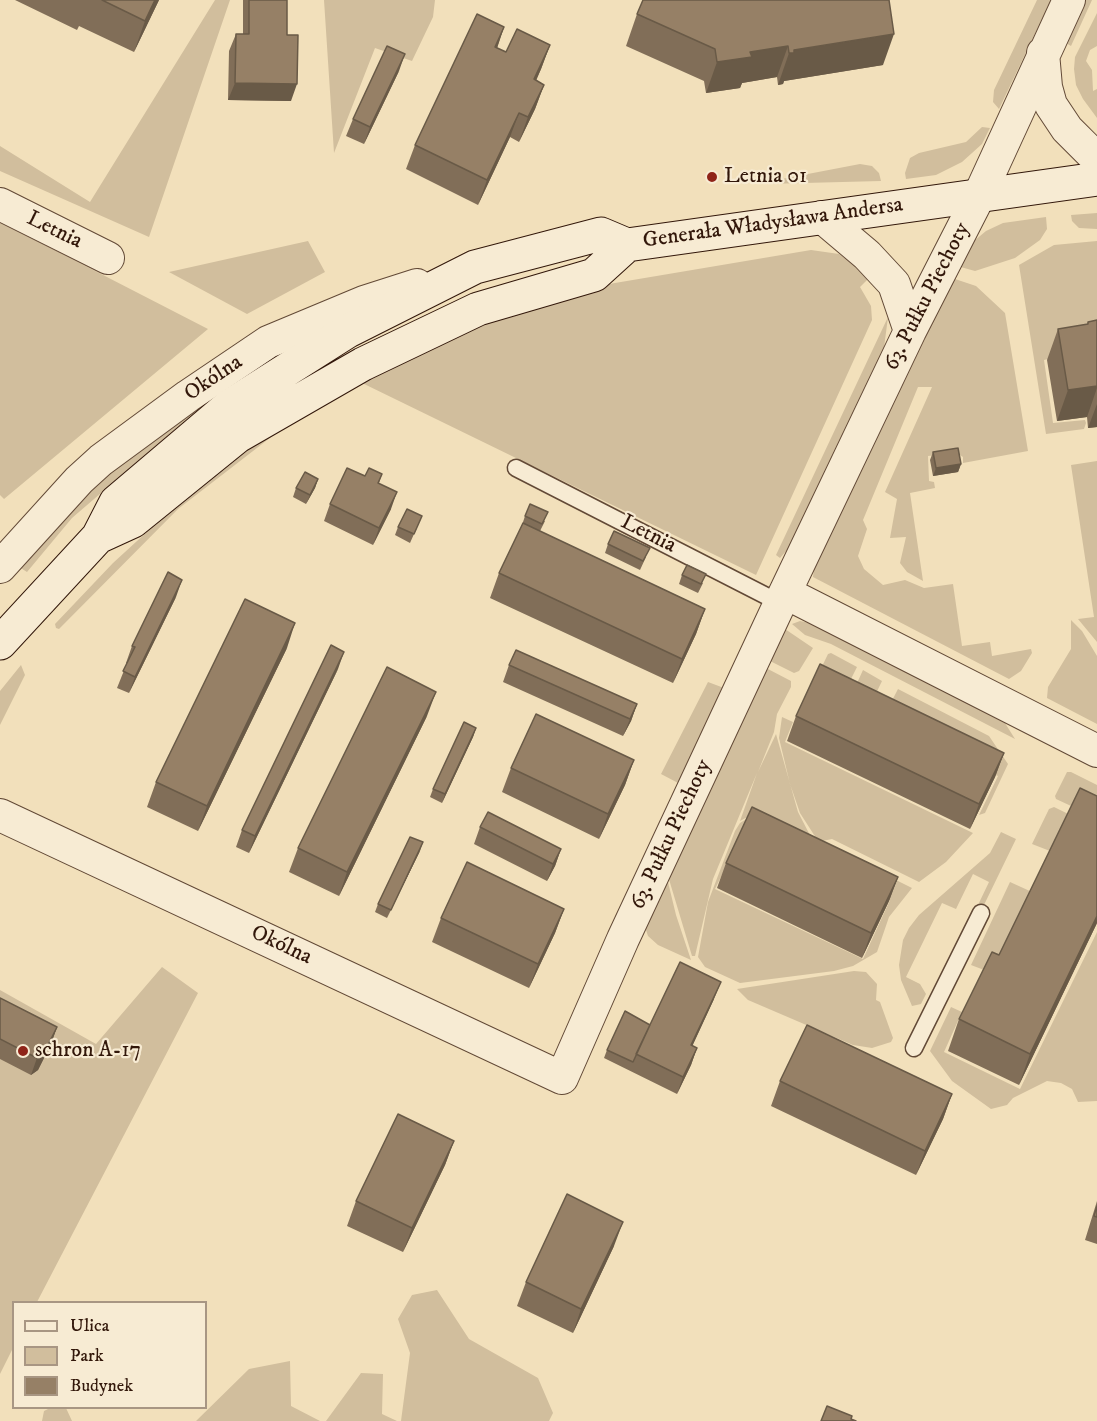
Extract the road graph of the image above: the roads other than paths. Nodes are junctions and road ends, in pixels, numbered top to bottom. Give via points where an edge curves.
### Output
1 (1069, 0) edge
2 (1042, 54) junction
3 (1097, 159) edge
4 (1097, 179) edge
5 (979, 196) junction
6 (0, 204) edge
7 (822, 217) junction
8 (627, 244) junction
9 (108, 258) dead end
10 (475, 267) junction
11 (910, 331) junction
12 (516, 468) dead end
13 (98, 537) junction
14 (0, 567) edge
15 (783, 598) junction
16 (0, 643) edge
17 (1097, 751) edge
18 (0, 815) edge
19 (981, 913) dead end
20 (914, 1048) dead end
21 (562, 1078) joint

1 - 2 street, 63. Pułku Piechoty
2 - 3 street via 1051,105 1067,129
2 - 5 street, 63. Pułku Piechoty
4 - 5 main road, Generała Władysława Andersa
5 - 7 main road, Generała Władysława Andersa
5 - 11 street, 63. Pułku Piechoty
6 - 9 street, Letnia
7 - 8 main road, Generała Władysława Andersa
7 - 11 street via 894,284
8 - 10 main road via 601,234
8 - 13 main road, Generała Władysława Andersa via 594,275 478,309 363,364 238,436 133,521
10 - 13 main road via 348,331 228,407 116,502
10 - 14 street, Okólna via 364,302 268,342 101,460 55,504
11 - 15 street, 63. Pułku Piechoty
12 - 15 lane, Letnia
13 - 16 main road, Generała Władysława Andersa
15 - 17 street
15 - 21 street, 63. Pułku Piechoty
18 - 21 street, Okólna
19 - 20 lane

